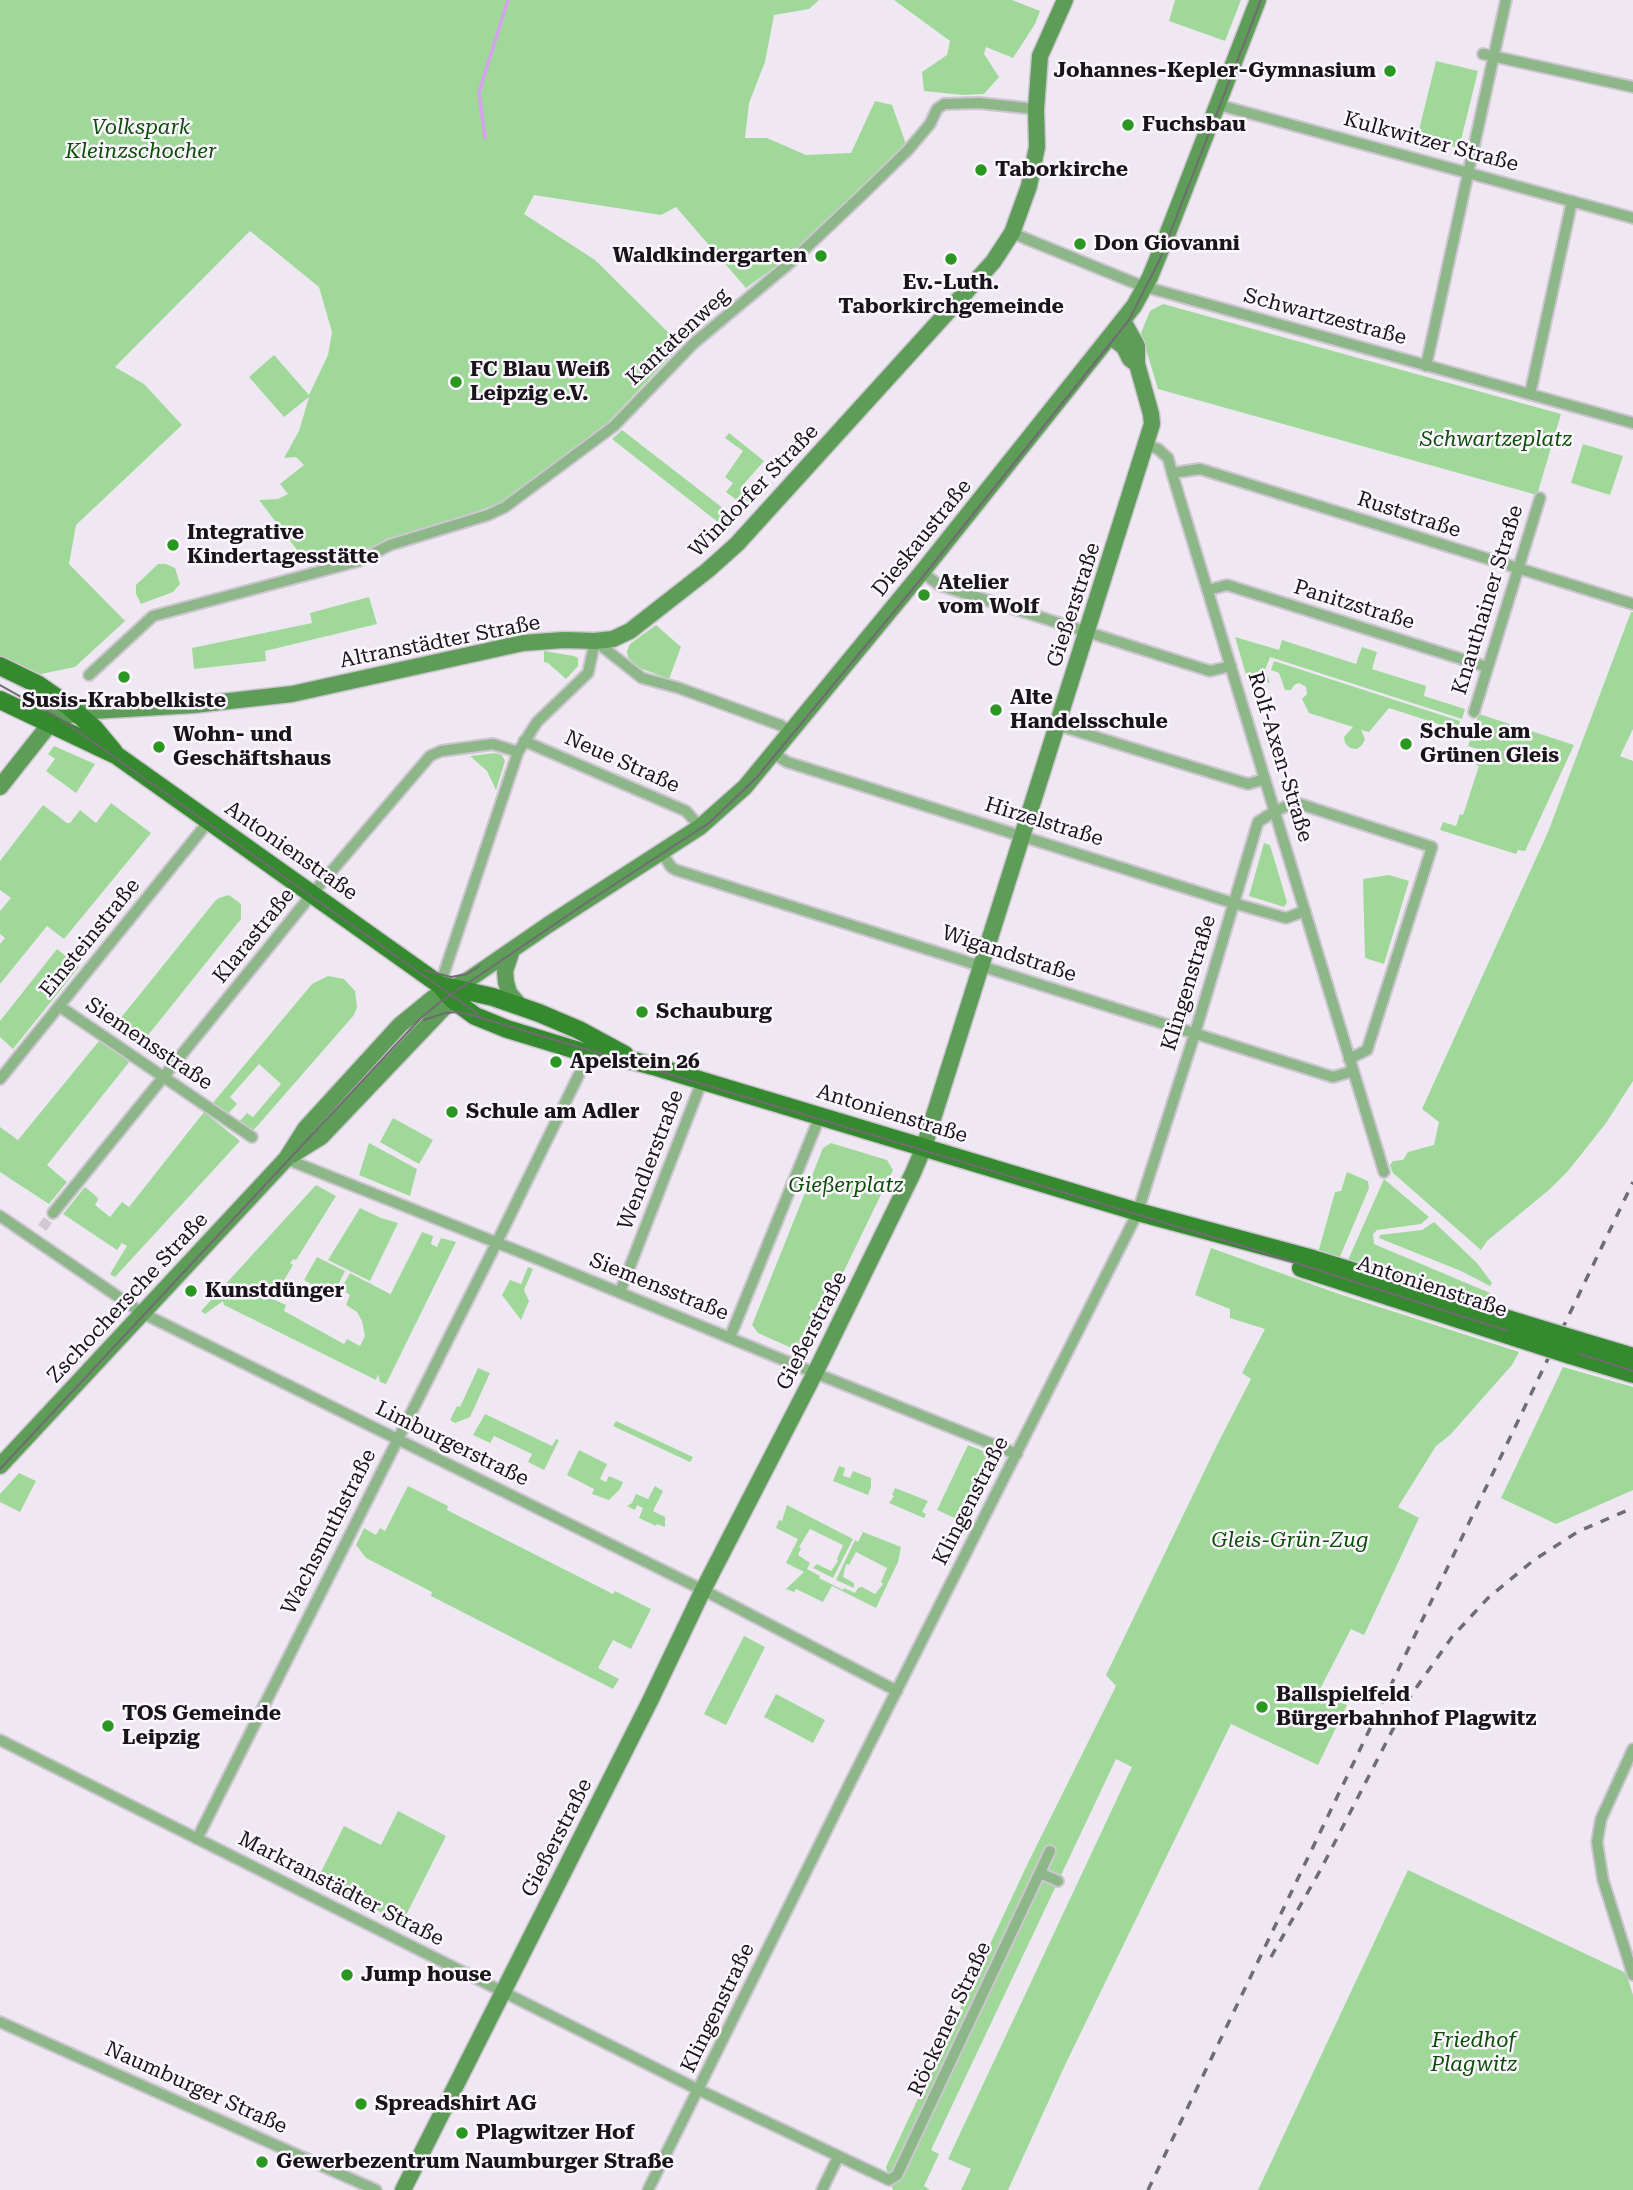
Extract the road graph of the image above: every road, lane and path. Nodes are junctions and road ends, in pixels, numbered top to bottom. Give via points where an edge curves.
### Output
1 (1065, 0) edge
2 (1258, 0) edge
3 (1506, 0) edge
4 (1488, 55) junction
5 (1633, 88) edge
6 (1219, 104) junction
7 (1036, 109) junction
8 (1468, 172) junction
9 (1573, 201) junction
10 (1633, 218) edge
11 (1012, 233) junction
12 (1144, 287) junction
13 (1123, 321) junction
14 (1111, 337) junction
15 (1137, 364) junction
16 (1426, 366) junction
17 (1530, 394) junction
18 (1633, 423) edge
19 (1146, 445) junction
20 (1172, 473) junction
21 (1540, 498) dead end
22 (1518, 570) junction
23 (922, 572) junction
24 (1208, 590) junction
25 (1633, 604) edge
26 (1087, 631) junction
27 (595, 641) junction
28 (0, 666) edge
29 (1231, 666) junction
30 (1488, 667) junction
31 (89, 675) dead end
32 (53, 695) junction
33 (0, 700) edge
34 (1474, 712) dead end
35 (77, 714) junction
36 (49, 725) junction
37 (1057, 726) junction
38 (791, 732) junction
39 (524, 741) junction
40 (518, 752) junction
41 (773, 753) junction
42 (116, 755) junction
43 (1265, 779) junction
44 (0, 787) edge
45 (1275, 811) junction
46 (209, 821) junction
47 (700, 827) junction
48 (1023, 835) junction
49 (662, 851) junction
50 (312, 894) junction
51 (1233, 903) junction
52 (1305, 911) junction
53 (512, 950) junction
54 (982, 965) junction
55 (451, 990) junction
56 (59, 1006) junction
57 (521, 1007) junction
58 (1195, 1033) junction
59 (589, 1054) junction
60 (634, 1061) junction
61 (1351, 1065) junction
62 (164, 1076) junction
63 (0, 1079) edge
64 (702, 1081) junction
65 (820, 1116) junction
66 (252, 1138) dead end
67 (923, 1147) junction
68 (286, 1159) junction
69 (1384, 1172) dead end
70 (1138, 1212) junction
71 (52, 1213) tunnel mouth
72 (0, 1216) edge
73 (42, 1228) tunnel mouth
74 (34, 1239) junction
75 (497, 1242) junction
76 (620, 1292) junction
77 (142, 1313) junction
78 (730, 1337) junction
79 (1573, 1348) junction
80 (1633, 1357) edge
81 (815, 1373) junction
82 (1633, 1374) edge
83 (398, 1439) junction
84 (1017, 1454) junction
85 (0, 1466) edge
86 (703, 1590) junction
87 (897, 1691) junction
88 (0, 1740) edge
89 (1633, 1749) edge
90 (197, 1839) junction
91 (1050, 1850) dead end
92 (1040, 1873) junction
93 (1058, 1881) dead end
94 (1633, 1975) edge
95 (503, 1992) junction
96 (0, 2022) edge
97 (699, 2090) junction
98 (838, 2157) junction
99 (892, 2180) joint
100 (376, 2190) edge
101 (403, 2190) edge
102 (648, 2190) edge
103 (822, 2190) edge

1 - 7 street, Windorfer Straße via 1040,56
2 - 6 street, Dieskaustraße
3 - 4 street
4 - 5 street
4 - 8 street
6 - 8 street, Kulkwitzer Straße
6 - 12 street, Dieskaustraße
7 - 11 street, Windorfer Straße via 1037,147
7 - 31 street, Kantatenweg via 943,104 908,150 790,263 694,343 614,426 505,506 390,545 351,564 153,615
8 - 9 street, Kulkwitzer Straße
8 - 16 street
9 - 10 street, Kulkwitzer Straße
9 - 17 street
11 - 12 street, Schwartzestraße
11 - 27 street, Windorfer Straße via 986,269 725,556 630,631
12 - 13 street, Dieskaustraße
12 - 16 street, Schwartzestraße
13 - 14 street, Dieskaustraße
13 - 15 street via 1137,346
14 - 15 street
14 - 23 street, Dieskaustraße
15 - 19 street via 1152,414
16 - 17 street, Schwartzestraße
17 - 18 street, Schwartzestraße
19 - 20 street, Rolf-Axen-Straße via 1168,458
19 - 26 street, Gießerstraße
20 - 22 street, Ruststraße via 1200,469
20 - 24 street, Rolf-Axen-Straße
21 - 22 street, Knauthainer Straße
22 - 25 street, Ruststraße
22 - 30 street, Knauthainer Straße
23 - 26 street via 939,585
23 - 38 street, Dieskaustraße
24 - 29 street, Rolf-Axen-Straße
24 - 30 street, Panitzstraße via 1227,585
26 - 29 street via 1210,671
26 - 37 street, Gießerstraße
27 - 35 street, Altranstädter Straße via 523,643 292,694
27 - 38 street via 642,678
27 - 39 street via 587,673
28 - 32 main road, Antonienstraße
29 - 43 street, Rolf-Axen-Straße
30 - 34 street, Knauthainer Straße
32 - 35 main road, Antonienstraße
32 - 36 street via 54,714
33 - 36 main road, Antonienstraße
35 - 36 street, Altranstädter Straße
35 - 42 main road, Antonienstraße
36 - 42 main road, Antonienstraße
36 - 44 street
37 - 43 street via 1248,784
37 - 48 street, Gießerstraße
38 - 41 street, Dieskaustraße
39 - 40 street
39 - 47 street, Neue Straße via 686,811
40 - 50 street, Klarastraße via 493,744 430,756
40 - 55 street
41 - 47 street, Dieskaustraße via 735,797
41 - 48 street, Hirzelstraße via 787,762
42 - 46 main road, Antonienstraße
43 - 45 street, Rolf-Axen-Straße
45 - 51 street, Klingenstraße via 1258,822
45 - 52 street, Rolf-Axen-Straße
45 - 61 street via 1300,804 1432,847 1367,1050
46 - 50 main road, Antonienstraße
46 - 56 street, Einsteinstraße
47 - 49 street, Dieskaustraße
48 - 51 street, Hirzelstraße
48 - 54 street, Gießerstraße
49 - 53 street, Dieskaustraße
49 - 54 street, Wigandstraße via 676,870
50 - 55 main road, Antonienstraße
50 - 62 street, Klarastraße
51 - 52 street, Hirzelstraße via 1286,918
51 - 58 street, Klingenstraße
52 - 61 street, Rolf-Axen-Straße
53 - 55 street, Dieskaustraße
53 - 57 street via 506,982
54 - 58 street, Wigandstraße
54 - 67 street, Gießerstraße
55 - 57 main road, Antonienstraße
55 - 59 main road, Antonienstraße via 475,1016
55 - 68 street, Zschochersche Straße via 415,1038 321,1137
55 - 68 street, Zschochersche Straße via 400,1025 305,1129
56 - 62 street, Siemensstraße
56 - 63 street, Einsteinstraße
57 - 60 main road, Antonienstraße via 579,1030
58 - 61 street, Wigandstraße via 1333,1077
58 - 70 street, Klingenstraße
59 - 60 main road, Antonienstraße
59 - 75 street, Wachsmuthstraße
60 - 64 main road, Antonienstraße
61 - 69 street, Rolf-Axen-Straße
62 - 66 street, Siemensstraße
62 - 71 street, Klarastraße
64 - 65 main road, Antonienstraße
64 - 76 street, Wendlerstraße
65 - 67 main road, Antonienstraße
65 - 78 street
67 - 70 main road, Antonienstraße
67 - 81 street, Gießerstraße
68 - 75 street, Siemensstraße
68 - 77 street, Zschochersche Straße
70 - 79 main road, Antonienstraße, bridge
70 - 84 street, Klingenstraße
72 - 74 street, Limburgerstraße
73 - 74 street
74 - 77 street, Limburgerstraße
75 - 76 street, Siemensstraße
75 - 83 street, Wachsmuthstraße
76 - 78 street, Siemensstraße
77 - 83 street, Limburgerstraße
77 - 85 street, Zschochersche Straße
78 - 81 street, Siemensstraße
79 - 80 main road, Antonienstraße
79 - 82 main road, Antonienstraße
81 - 84 street, Siemensstraße
81 - 86 street, Gießerstraße
83 - 86 street, Limburgerstraße
83 - 90 street, Wachsmuthstraße
84 - 87 street, Klingenstraße
86 - 87 street, Limburgerstraße
86 - 95 street, Gießerstraße
87 - 97 street, Klingenstraße
88 - 90 street, Markranstädter Straße
89 - 94 street via 1601,1819 1597,1842 1603,1880
90 - 95 street, Markranstädter Straße
91 - 92 street, Röckener Straße
92 - 93 street
92 - 99 street, Röckener Straße
95 - 97 street, Markranstädter Straße
95 - 101 street, Gießerstraße
96 - 100 street, Naumburger Straße
97 - 98 street, Markranstädter Straße
97 - 102 street, Klingenstraße
98 - 99 street, Markranstädter Straße
98 - 103 street

